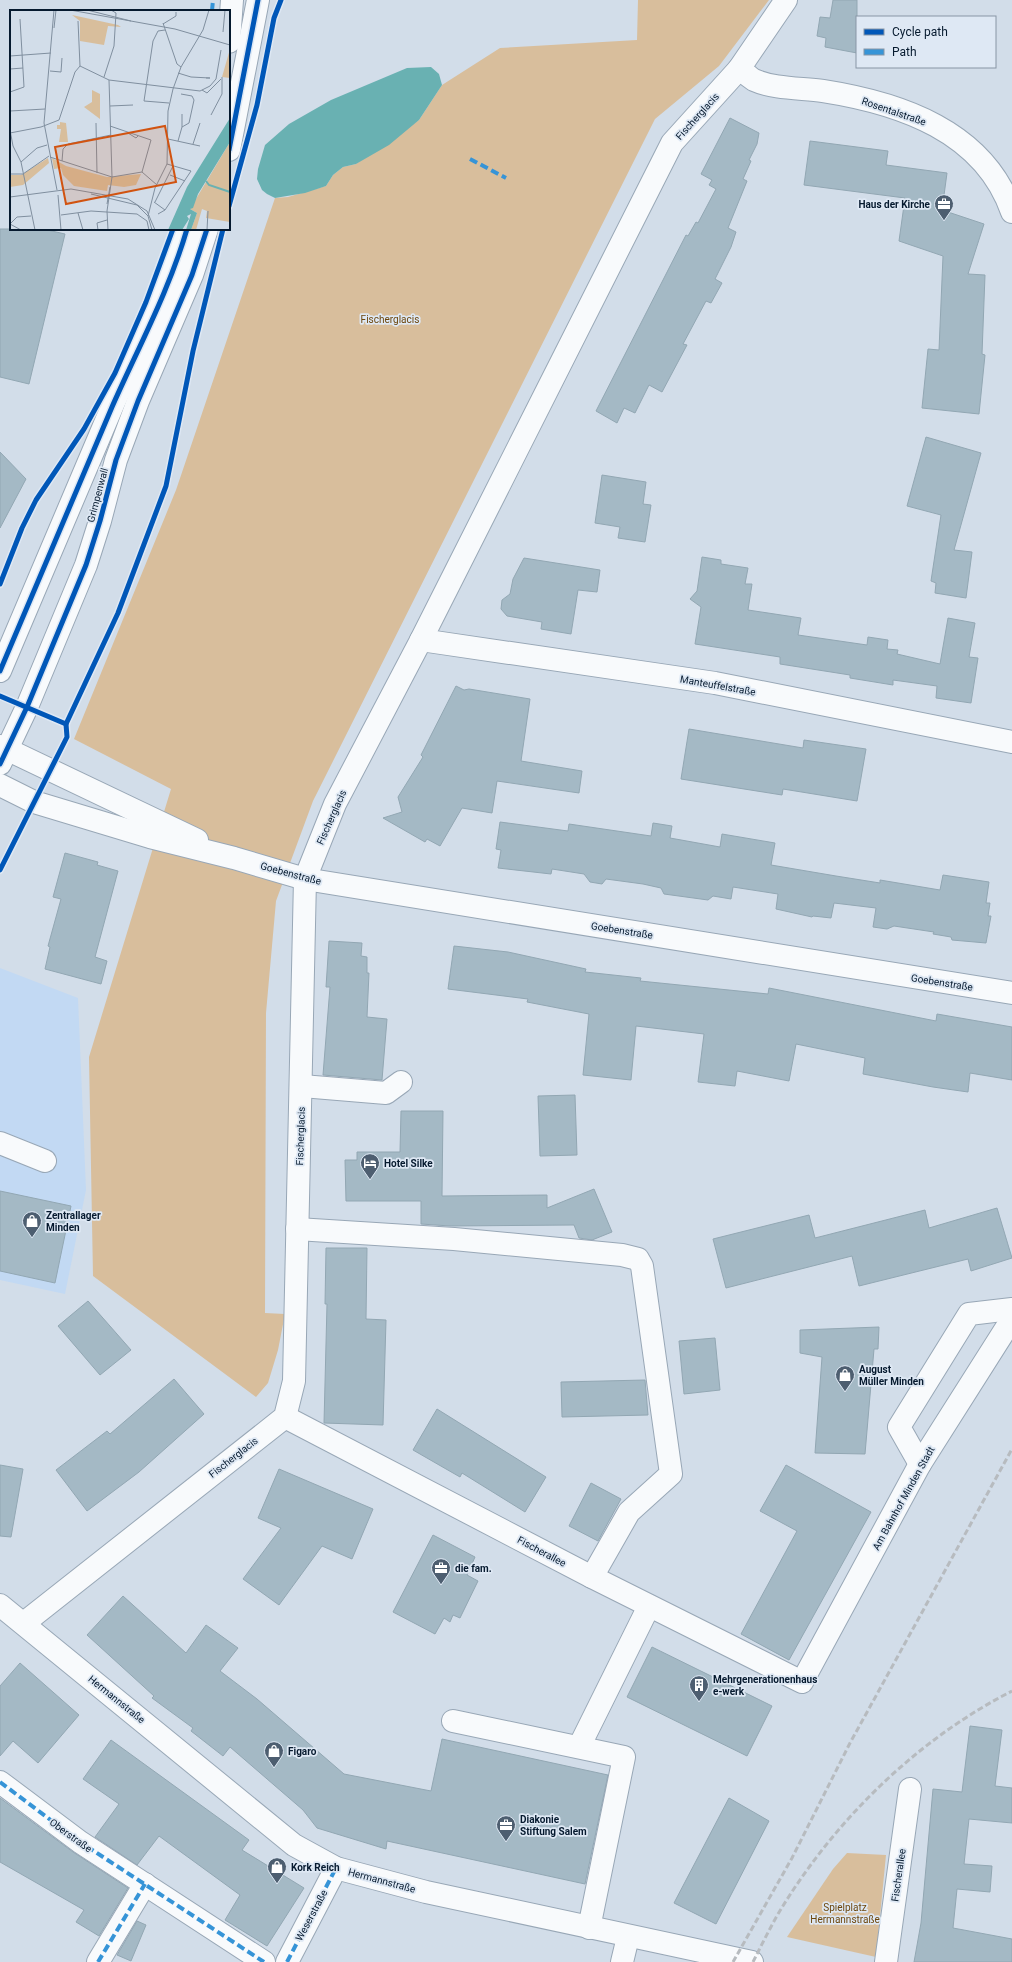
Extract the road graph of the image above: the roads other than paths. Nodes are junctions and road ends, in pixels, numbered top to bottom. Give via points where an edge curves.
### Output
1 (232, 0) edge
2 (258, 0) edge
3 (786, 0) edge
4 (230, 28) edge
5 (740, 69) junction
6 (230, 145) edge
7 (1012, 212) edge
8 (187, 230) edge
9 (207, 230) edge
10 (421, 640) junction
11 (0, 671) edge
12 (1012, 742) edge
13 (2, 753) edge
14 (0, 785) edge
15 (234, 858) junction
16 (305, 879) junction
17 (1012, 993) edge
18 (401, 1082) dead end
19 (302, 1086) junction
20 (0, 1143) edge
21 (45, 1160) dead end
22 (297, 1229) junction
23 (1012, 1309) edge
24 (1012, 1319) edge
25 (285, 1417) junction
26 (920, 1464) junction
27 (592, 1577) junction
28 (0, 1605) edge
29 (649, 1606) junction
30 (24, 1623) junction
31 (802, 1682) joint
32 (453, 1721) dead end
33 (579, 1747) junction
34 (0, 1782) edge
35 (910, 1789) dead end
36 (336, 1868) junction
37 (145, 1884) junction
38 (588, 1928) junction
39 (628, 1937) junction
40 (98, 1962) edge
41 (264, 1962) edge
42 (287, 1962) edge
43 (622, 1962) edge
44 (752, 1962) edge
45 (886, 1962) edge

1 - 4 street
2 - 6 street
3 - 5 street, Fischerglacis
5 - 7 street, Rosentalstraße via 754,80 852,97 910,114 933,124 971,148 992,174
5 - 10 street, Fischerglacis via 672,143
8 - 11 street, Grimpenwall via 171,277 113,405
9 - 13 street, Grimpenwall via 192,275 138,401 116,460 86,564 27,708
10 - 12 street, Manteuffelstraße via 715,683
10 - 16 street, Fischerglacis via 335,804
13 - 15 street, Goebenstraße via 69,777
14 - 15 street, Goebenstraße via 41,804 150,837
15 - 16 street, Goebenstraße
16 - 17 street, Goebenstraße
16 - 19 street, Fischerglacis
18 - 19 street via 386,1093
19 - 22 street, Fischerglacis
20 - 21 street
22 - 25 street, Fischerglacis via 294,1381
22 - 27 street via 454,1239 622,1255 638,1259 642,1266 671,1474 629,1512
23 - 26 street via 969,1314 899,1427
24 - 26 street, Am Bahnhof Minden Stadt
25 - 27 street, Fischerallee
25 - 30 street, Fischerglacis
26 - 31 street, Am Bahnhof Minden Stadt
27 - 29 street, Fischerallee
28 - 30 street, Hermannstraße
29 - 31 street, Fischerallee
29 - 33 street
30 - 36 street, Hermannstraße via 294,1845
32 - 33 street
33 - 38 street via 624,1757
34 - 37 street, Oberstraße via 80,1842
35 - 45 street, Fischerallee
36 - 38 street, Hermannstraße via 426,1892
36 - 42 street, Weserstraße
37 - 40 street
37 - 41 street, Oberstraße
38 - 39 street, Hermannstraße
39 - 43 street
39 - 44 street, Hermannstraße

